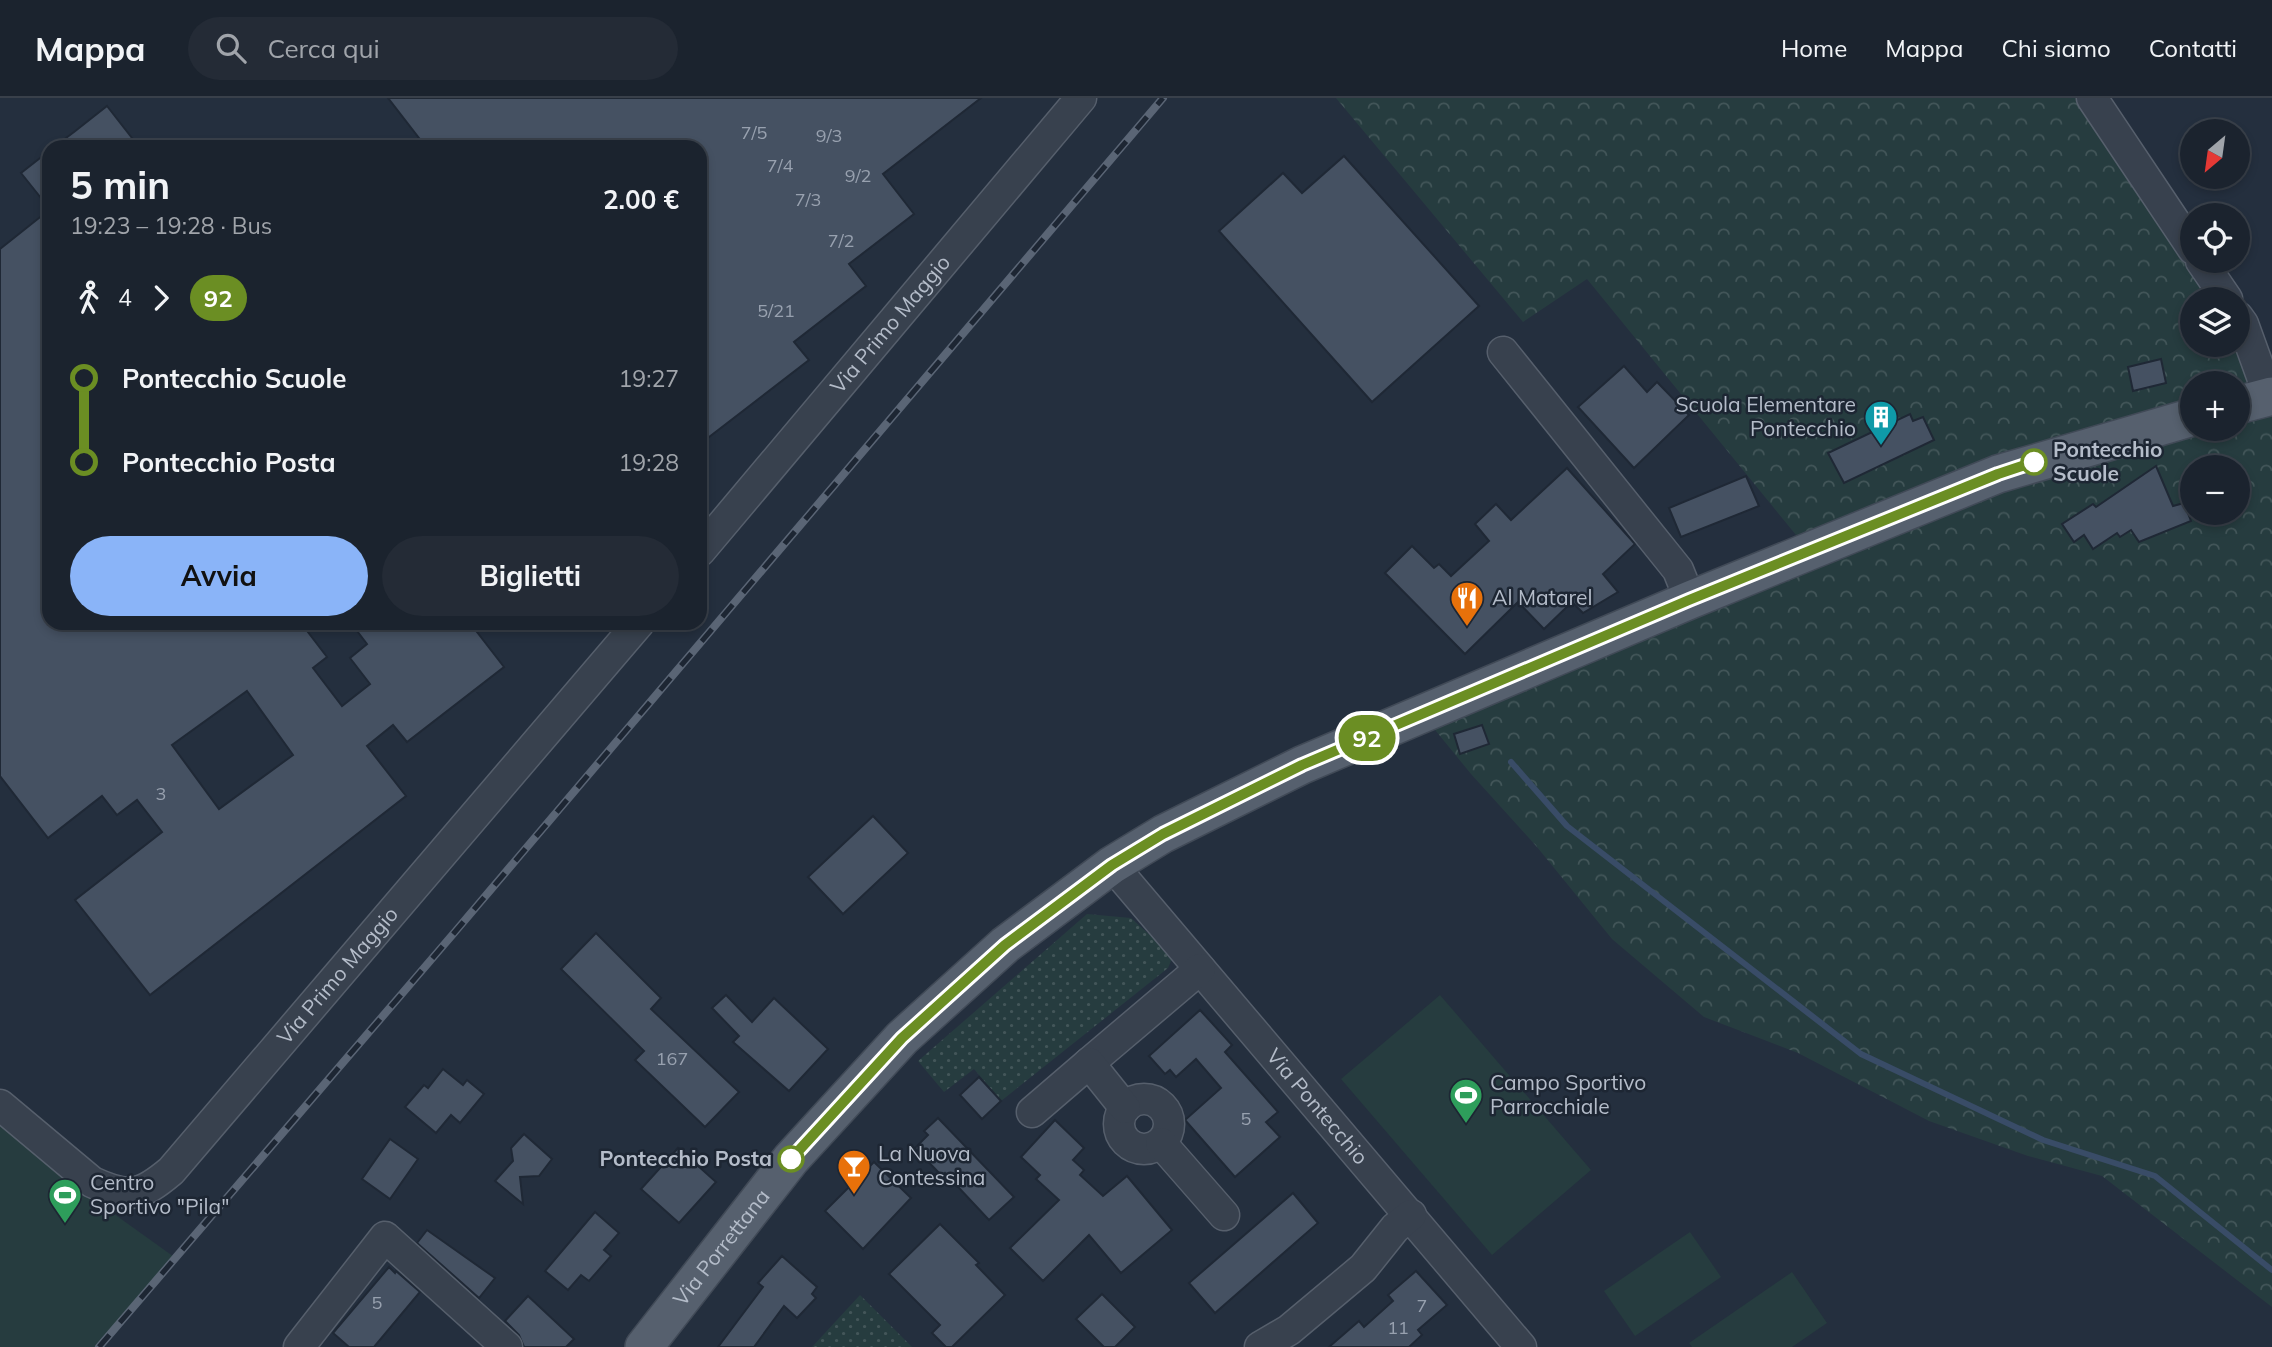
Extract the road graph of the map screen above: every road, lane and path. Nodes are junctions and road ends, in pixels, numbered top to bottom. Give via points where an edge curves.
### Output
1 (1081, 98) edge
2 (2092, 98) edge
3 (2180, 229) edge
4 (1503, 352) dead end
5 (2250, 355) edge
6 (2260, 399) edge
7 (2180, 421) edge
8 (707, 543) edge
9 (1689, 600) junction
10 (633, 630) edge
11 (1112, 865) junction
12 (1200, 969) junction
13 (1089, 1063) junction
14 (0, 1105) edge
15 (1032, 1112) dead end
16 (1224, 1215) dead end
17 (1411, 1215) junction
18 (1510, 1343) edge
19 (299, 1347) edge
20 (507, 1347) edge
21 (644, 1347) edge
22 (1260, 1347) edge

1 - 8 street, Via Primo Maggio
2 - 3 street
4 - 9 street via 1678,570
5 - 6 street
7 - 9 main road, Via Porrettana via 1998,474
9 - 11 main road, Via Porrettana via 1302,765 1163,834
10 - 14 street, Via Primo Maggio via 157,1183 143,1192 126,1193 92,1182
11 - 12 street, Via Pontecchio
11 - 21 main road, Via Porrettana via 1005,945 902,1038 791,1159
12 - 13 street
12 - 17 street, Via Pontecchio
13 - 15 street
13 - 16 street via 1125,1108 1145,1099 1165,1111 1168,1133 1161,1143
17 - 18 street, Via Pontecchio
17 - 22 street via 1363,1268 1289,1330
19 - 20 street via 385,1237

